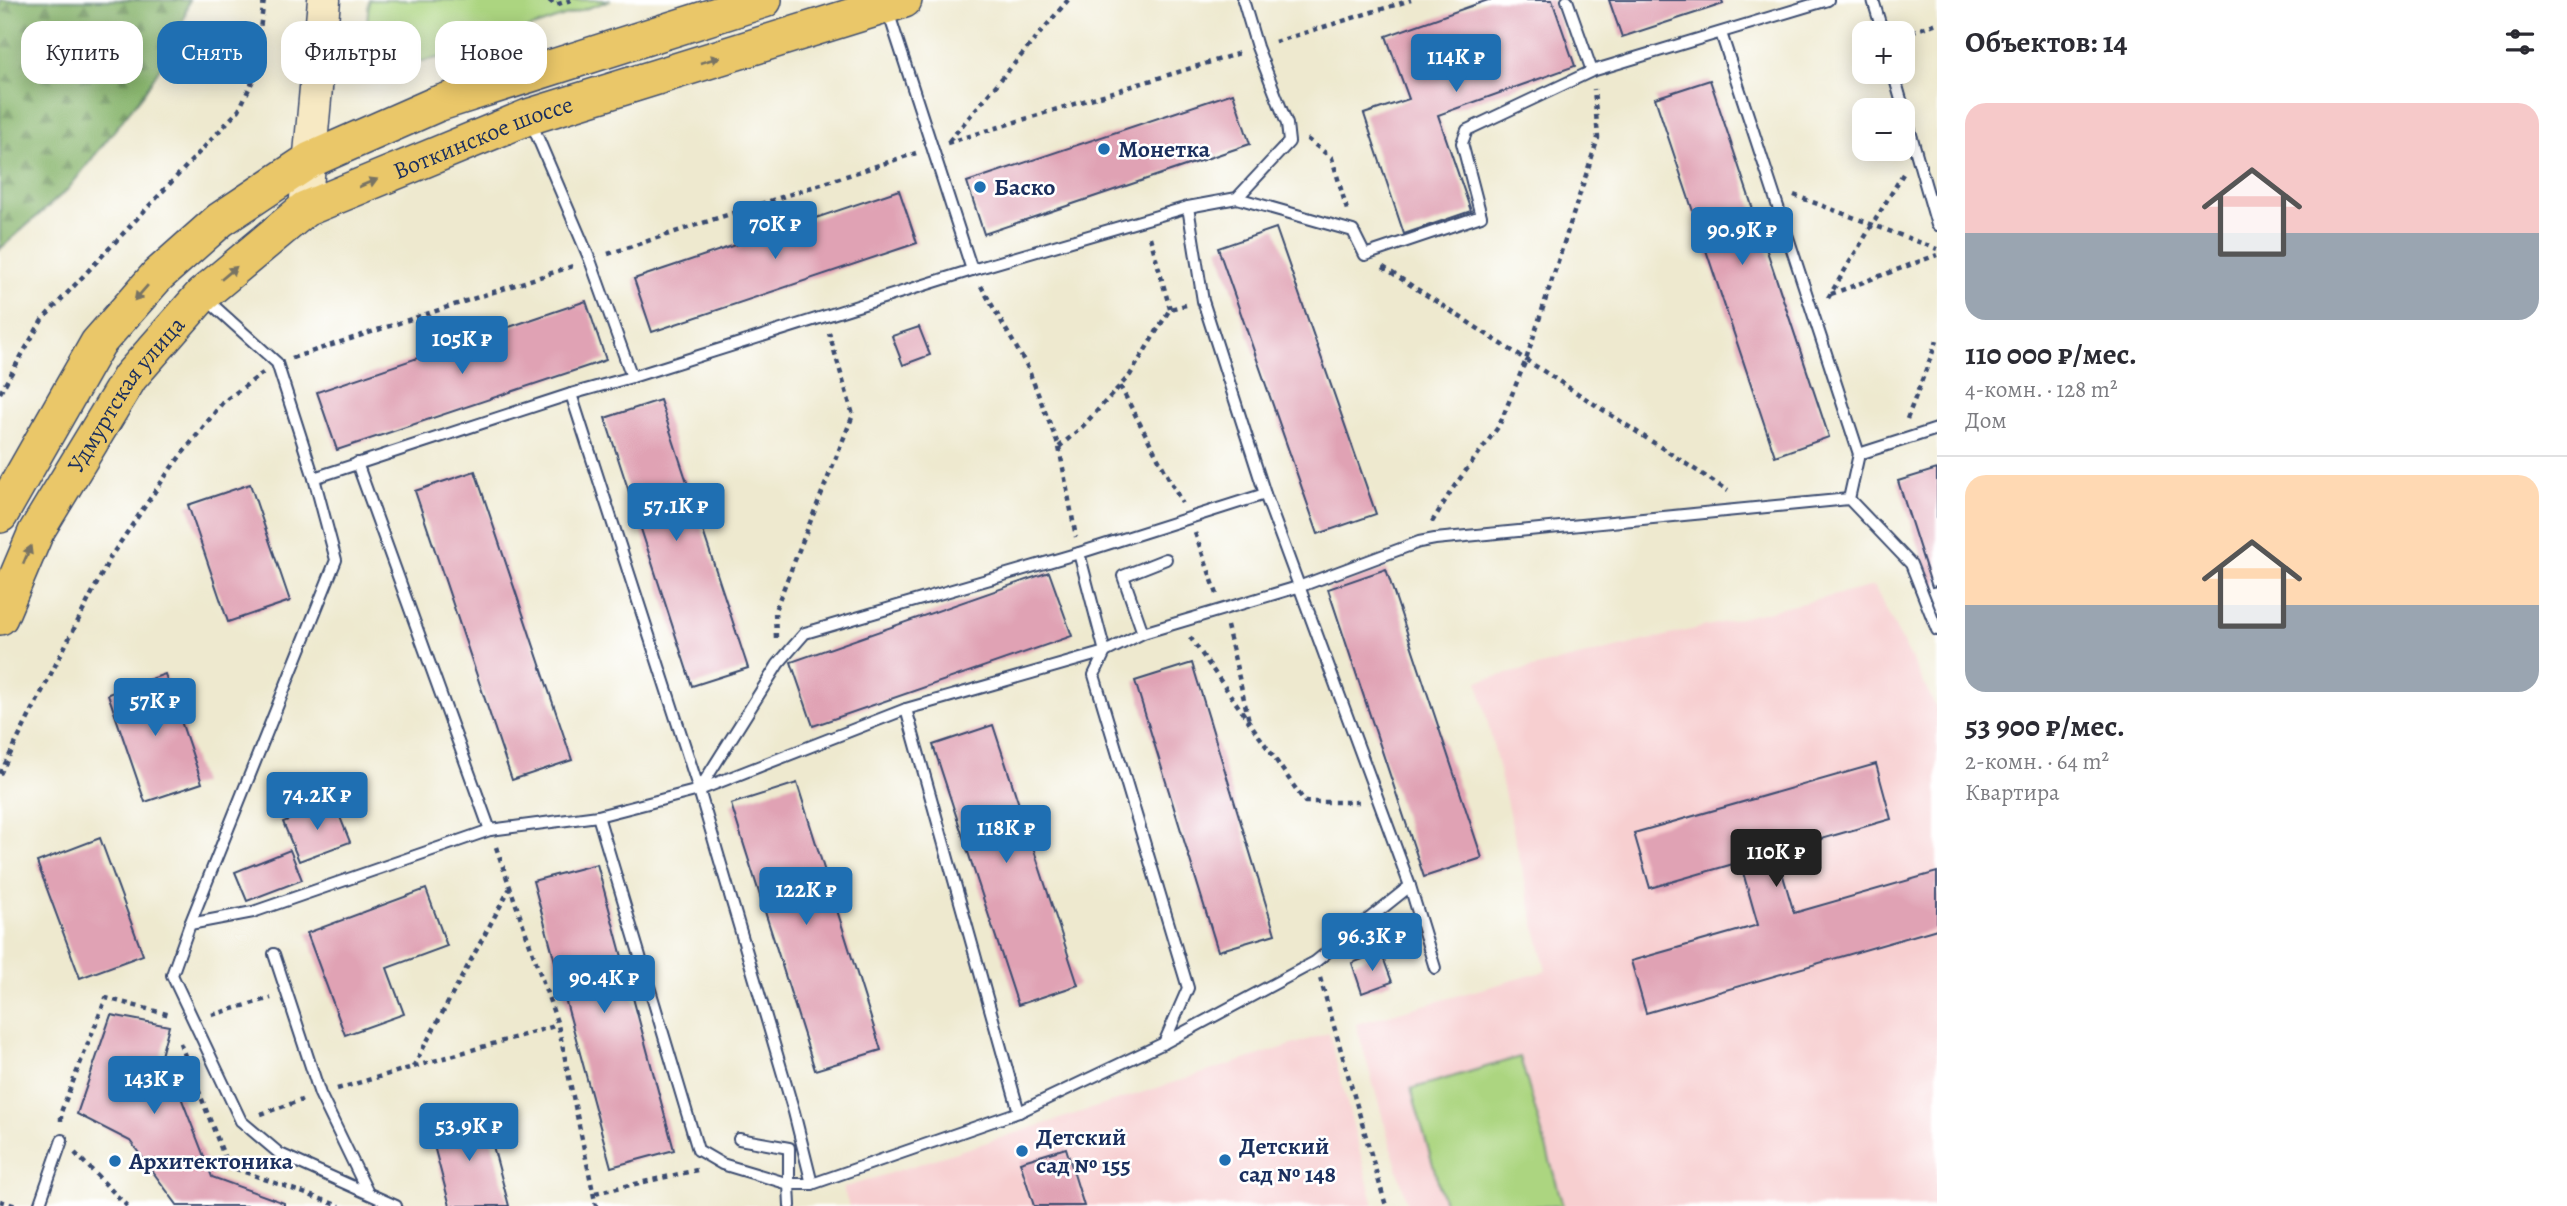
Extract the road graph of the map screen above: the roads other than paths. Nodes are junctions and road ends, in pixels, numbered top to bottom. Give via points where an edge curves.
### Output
1 (324, 0) edge
2 (765, 0) edge
3 (1243, 0) edge
4 (1567, 0) edge
5 (1828, 0) edge
6 (1873, 0) edge
7 (895, 3) edge
8 (1879, 21) edge
9 (1721, 33) junction
10 (1592, 71) junction
11 (1897, 84) edge
12 (528, 117) junction
13 (310, 160) junction
14 (1237, 198) junction
15 (1188, 207) junction
16 (305, 209) junction
17 (1937, 225) edge
18 (972, 270) junction
19 (202, 295) junction
20 (632, 377) junction
21 (571, 394) junction
22 (1937, 429) edge
23 (1858, 454) junction
24 (357, 463) junction
25 (314, 478) junction
26 (1265, 494) junction
27 (1849, 499) junction
28 (0, 515) edge
29 (1079, 553) junction
30 (1166, 558) dead end
31 (1301, 586) junction
32 (0, 617) edge
33 (1937, 630) edge
34 (1143, 633) junction
35 (1105, 652) junction
36 (906, 709) junction
37 (699, 790) junction
38 (598, 816) junction
39 (490, 830) junction
40 (1410, 886) junction
41 (190, 924) junction
42 (274, 954) dead end
43 (1434, 968) dead end
44 (1164, 1042) junction
45 (1019, 1112) junction
46 (739, 1139) dead end
47 (62, 1140) road end
48 (789, 1184) junction
49 (812, 1184) junction
50 (367, 1191) junction
51 (39, 1206) edge
52 (396, 1206) edge
53 (790, 1206) edge

1 - 13 main road
2 - 13 main road, Воткинское шоссе via 437,104
3 - 14 lane via 1287,124 1289,142
4 - 10 lane
5 - 9 lane
6 - 8 lane
12 -> 7 main road, Воткинское шоссе
7 - 18 lane via 932,148
9 - 10 lane
9 - 23 lane
10 - 14 lane via 1467,130 1462,143 1481,216 1365,255 1353,231
11 - 17 lane
16 -> 12 main road, Воткинское шоссе
12 - 20 lane via 590,260
13 - 16 main road
13 -> 28 main road, Удмуртская улица via 220,220 157,276 98,343
14 - 15 lane
15 - 18 lane
15 - 26 lane via 1203,301
19 -> 16 main road, Удмуртская улица
18 - 20 lane
19 - 25 lane via 277,363
32 -> 19 main road, Удмуртская улица via 36,532 130,377
20 - 21 lane
21 - 24 lane
21 - 37 lane
22 - 23 lane
23 - 27 lane
24 - 25 lane
24 - 39 lane
25 - 41 lane via 336,560
26 - 29 lane
26 - 31 lane
27 - 31 lane via 1419,542
27 - 33 lane via 1911,564
29 - 35 lane
29 - 37 lane via 805,633 778,664
30 - 34 lane via 1123,576
31 - 34 lane
31 - 40 lane
34 - 35 lane
35 - 36 lane
35 - 44 lane via 1094,675 1188,988
36 - 37 lane
36 - 45 lane
37 - 38 lane
37 - 49 lane
38 - 39 lane
38 - 48 lane via 698,1150 722,1164
39 - 41 lane via 253,912
40 - 43 lane
40 - 44 lane via 1315,962
41 - 50 lane via 172,975 241,1121 281,1154
42 - 50 lane via 320,1094
44 - 45 lane
45 - 49 lane
46 - 48 lane via 789,1148
47 - 51 lane
48 - 49 lane
48 - 53 lane
50 - 52 lane

